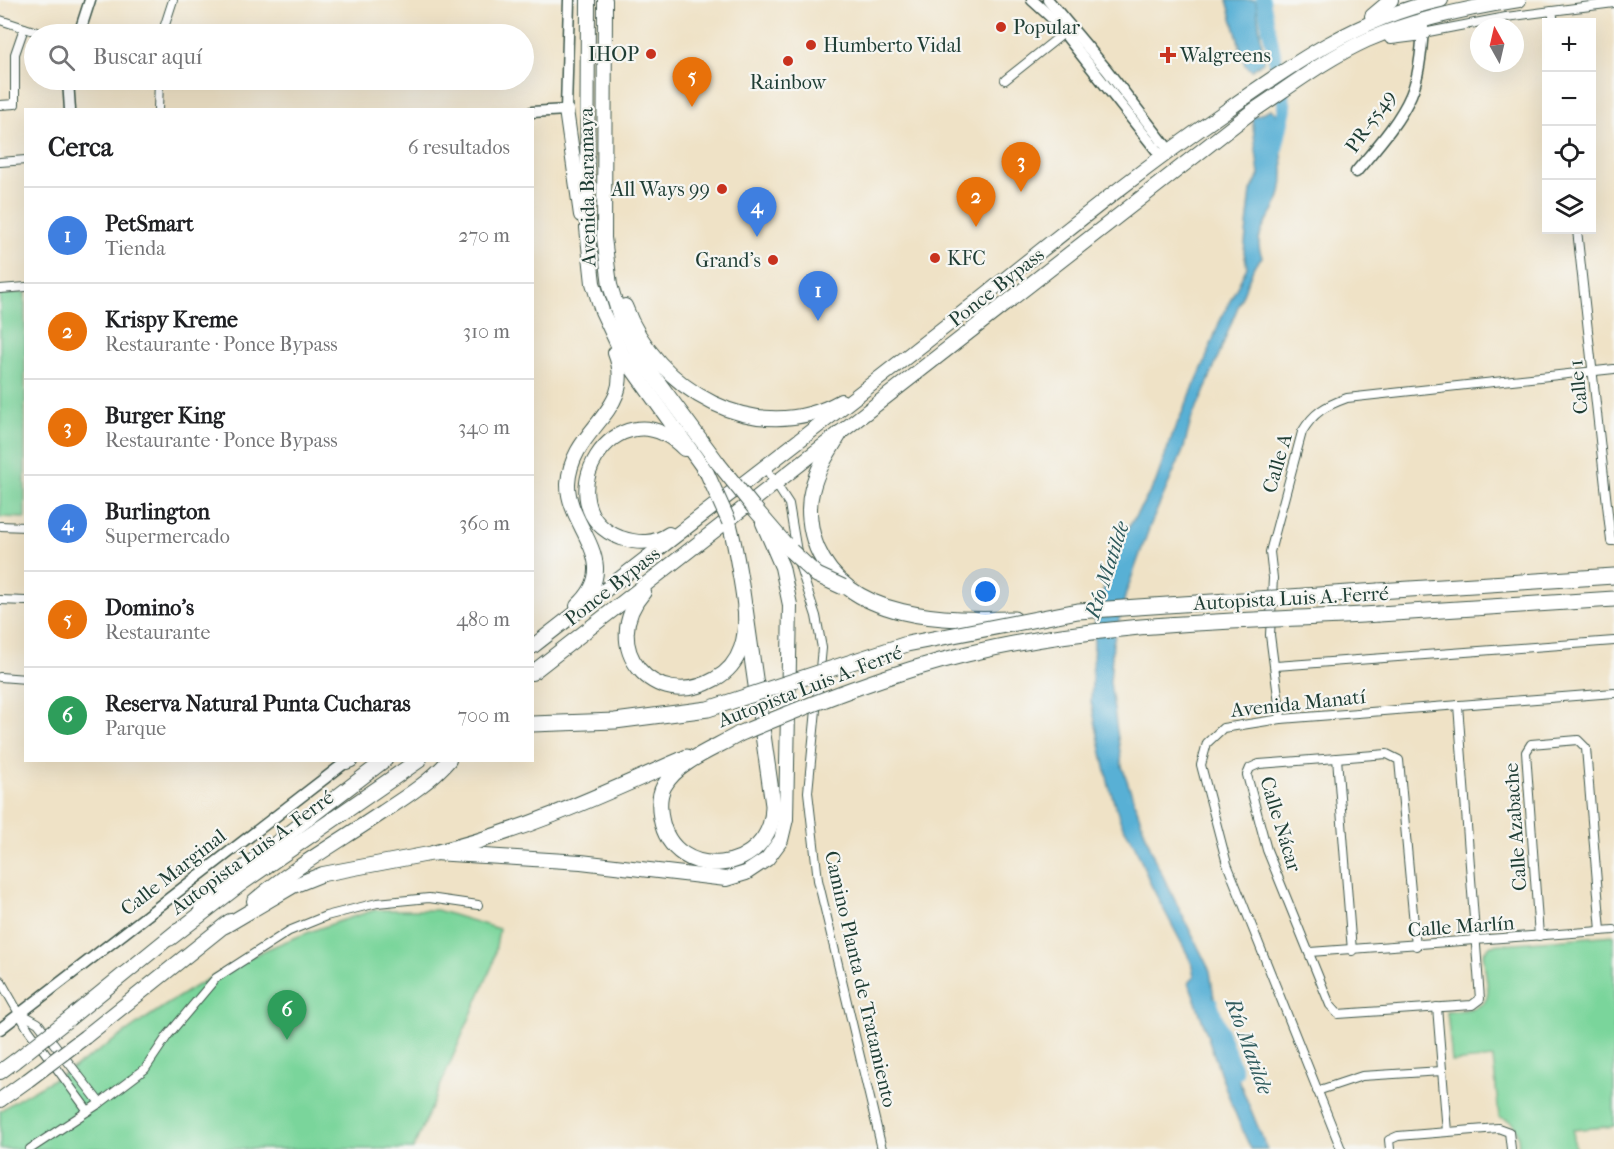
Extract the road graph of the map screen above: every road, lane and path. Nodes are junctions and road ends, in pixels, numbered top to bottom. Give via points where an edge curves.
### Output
1 (90, 0) edge
2 (173, 0) edge
3 (569, 0) edge
4 (588, 0) edge
5 (605, 0) edge
6 (1032, 0) edge
7 (1048, 0) edge
8 (1391, 0) edge
9 (1441, 0) edge
10 (1519, 0) edge
11 (1614, 3) edge
12 (1552, 11) junction
13 (1553, 18) edge
14 (0, 20) edge
15 (82, 24) edge
16 (165, 24) edge
17 (1423, 26) junction
18 (24, 28) joint
19 (1352, 30) junction
20 (1064, 33) junction
21 (1005, 80) dead end
22 (69, 90) edge
23 (159, 90) edge
24 (0, 105) edge
25 (70, 108) edge
26 (158, 108) edge
27 (566, 111) junction
28 (534, 112) edge
29 (1165, 153) junction
30 (24, 160) edge
31 (0, 162) edge
32 (1356, 172) dead end
33 (1577, 234) edge
34 (588, 250) junction
35 (610, 285) junction
36 (24, 287) edge
37 (0, 289) edge
38 (602, 311) junction
39 (1614, 369) edge
40 (1593, 371) junction
41 (862, 393) junction
42 (840, 433) junction
43 (765, 467) junction
44 (705, 469) junction
45 (777, 484) junction
46 (754, 508) junction
47 (699, 519) junction
48 (0, 526) edge
49 (24, 527) edge
50 (1613, 541) edge
51 (661, 573) junction
52 (1614, 576) edge
53 (843, 587) junction
54 (1614, 599) edge
55 (0, 600) edge
56 (24, 601) edge
57 (745, 608) junction
58 (577, 609) junction
59 (1029, 618) junction
60 (1614, 641) edge
61 (537, 644) edge
62 (1276, 666) junction
63 (534, 671) edge
64 (0, 677) edge
65 (24, 679) edge
66 (1614, 693) edge
67 (1458, 705) junction
68 (1281, 719) junction
69 (534, 724) edge
70 (739, 734) junction
71 (1337, 758) junction
72 (347, 762) edge
73 (382, 762) edge
74 (416, 762) edge
75 (447, 762) edge
76 (434, 853) junction
77 (478, 905) dead end
78 (225, 926) junction
79 (1614, 930) edge
80 (1601, 932) junction
81 (1539, 936) junction
82 (170, 938) junction
83 (1477, 941) junction
84 (1416, 946) junction
85 (1352, 951) junction
86 (1310, 952) junction
87 (0, 980) edge
88 (1437, 1007) junction
89 (21, 1013) junction
90 (0, 1029) edge
91 (1442, 1071) junction
92 (0, 1072) edge
93 (1317, 1091) junction
94 (0, 1100) edge
95 (100, 1103) junction
96 (88, 1111) junction
97 (1447, 1132) junction
98 (30, 1149) edge
99 (882, 1149) edge
100 (1341, 1149) edge
101 (1390, 1149) edge
102 (1510, 1149) edge

1 - 15 street
2 - 16 street
3 - 27 street
4 - 34 highway, Avenida Baramaya
5 - 35 highway, Avenida Baramaya via 604,238
6 - 20 street
7 - 29 street via 1106,69
8 - 19 highway
9 - 19 highway, Ponce Bypass via 1396,12
10 - 17 highway, Ponce Bypass
11 - 12 street
12 - 13 street
12 - 17 street
14 - 18 street
17 - 32 street, PR-5549 via 1411,96
17 - 42 highway, Ponce Bypass via 1368,40 1250,113
18 - 24 street via 15,54 15,104
19 - 29 highway, Ponce Bypass via 1297,62
20 - 21 street
20 - 29 street
22 - 25 street
23 - 26 street
27 - 28 street
27 - 34 highway
29 - 41 highway, Ponce Bypass
30 - 31 street
33 - 40 street, Calle 1
34 - 38 highway, Avenida Baramaya
35 - 41 highway via 663,368 691,392 723,409 762,418 788,418 810,414
35 - 46 highway, Avenida Baramaya, bridge via 636,352
36 - 37 street
38 - 44 highway, Avenida Baramaya via 642,385
38 - 58 highway via 620,367 621,383 609,409 583,440 570,468 569,495 592,544 596,567
39 - 40 street, Calle A
40 - 50 street, Calle 1
40 - 62 street, Calle A via 1347,398 1323,406 1310,418 1302,432 1270,552 1270,635
41 - 43 highway, Ponce Bypass
42 - 45 highway, Ponce Bypass
42 - 53 highway via 811,492 810,519 816,546
43 - 45 street, Camino Planta de Tratamiento
43 - 47 highway, Ponce Bypass
44 - 47 highway via 665,434 635,430 603,445 591,464 587,480 596,519 614,535 630,541 663,538
44 - 57 highway, Avenida Baramaya, bridge via 726,513
45 - 51 highway, Ponce Bypass
45 - 99 street, Camino Planta de Tratamiento via 789,504 799,564 822,648 808,792 818,880
46 - 53 highway, bridge via 800,561
46 - 76 highway, Avenida Baramaya via 772,542 788,592 790,622 788,804 785,829 775,850 758,867 726,879 581,862
47 - 58 highway, Ponce Bypass
48 - 49 street
51 - 57 highway, Avenida Baramaya via 633,608 626,633 635,664 659,684 691,689 731,668 741,647
51 - 63 highway, Ponce Bypass
52 - 59 highway, Autopista Luis A. Ferré, bridge via 1119,606
53 - 59 highway, bridge via 879,604 941,619
54 - 70 highway, Autopista Luis A. Ferré, bridge via 1130,629 968,653 875,680
55 - 56 street
57 - 70 highway via 773,805 772,822 761,842 744,858 716,864 702,862 676,849 668,837 662,823 660,798 664,786 687,764
58 - 61 highway, Ponce Bypass via 555,622
59 - 69 highway, Autopista Luis A. Ferré, bridge via 907,644 708,709 615,721
60 - 62 street
62 - 68 street, Calle A
64 - 65 street
66 - 67 street, Avenida Manatí
67 - 68 street, Avenida Manatí
67 - 83 street
68 - 93 street, Avenida Manatí via 1223,728 1207,744 1201,765 1227,864
70 - 76 highway, Autopista Luis A. Ferré via 533,823
71 - 84 street, Calle Nácar via 1387,754 1399,760
71 - 85 street
71 - 86 street, Calle Nácar via 1259,764 1250,768 1247,775 1268,850
72 - 89 street, Calle Marginal
73 - 82 highway via 233,876
74 - 82 highway, Autopista Luis A. Ferré via 240,884
75 - 78 highway via 399,802 277,882
76 - 78 highway, Avenida Baramaya via 323,874 293,886
77 - 95 street via 429,898 377,903 326,916 289,931 216,978 144,1069
78 - 94 highway, bridge
79 - 80 street, Calle Marlín
80 - 81 street, Calle Marlín
80 - 81 street, Calle Azabache via 1587,748 1578,740 1549,741 1531,744 1526,752
81 - 83 street, Calle Marlín
82 - 92 highway, bridge
83 - 84 street, Calle Marlín
83 - 88 street, Calle Nácar via 1479,999 1472,1005
84 - 85 street, Calle Marlín
85 - 86 street, Calle Marlín
86 - 88 street, Calle Nácar via 1330,1005 1338,1014
87 - 89 street
88 - 91 street
89 - 90 street, Calle Marginal
89 - 95 street via 38,1023
89 - 96 street via 28,1029
91 - 93 street via 1362,1076
91 - 97 street
93 - 100 street, Avenida Manatí
95 - 96 street
96 - 98 street
97 - 101 street via 1398,1136 1389,1140
97 - 102 street via 1498,1128 1509,1132

